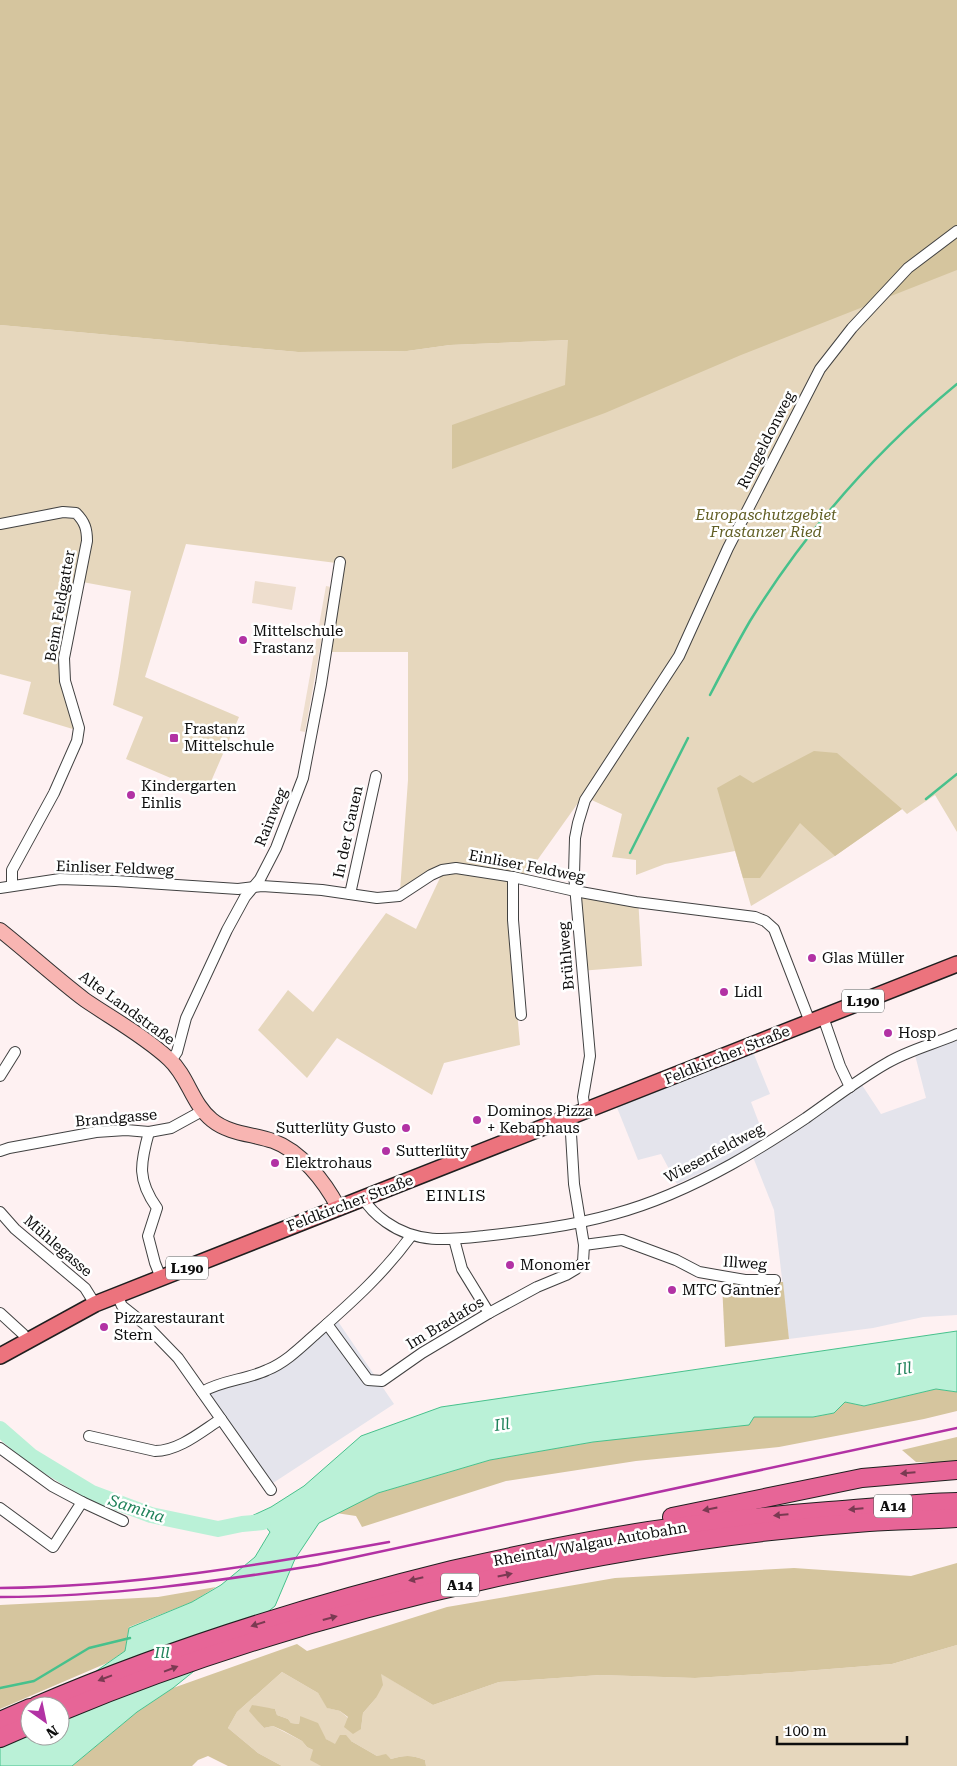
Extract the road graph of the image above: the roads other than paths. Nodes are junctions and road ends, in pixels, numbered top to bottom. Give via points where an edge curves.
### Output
1 (957, 231) edge
2 (0, 524) edge
3 (340, 562) dead end
4 (376, 776) dead end
5 (586, 800) joint
6 (513, 877) junction
7 (12, 886) junction
8 (252, 887) junction
9 (0, 888) edge
10 (574, 891) junction
11 (350, 894) junction
12 (0, 930) edge
13 (957, 964) edge
14 (521, 1014) dead end
15 (816, 1019) junction
16 (957, 1034) edge
17 (15, 1052) dead end
18 (171, 1061) junction
19 (0, 1076) edge
20 (850, 1087) junction
21 (586, 1110) junction
22 (202, 1111) junction
23 (570, 1117) junction
24 (149, 1132) junction
25 (0, 1151) edge
26 (363, 1198) junction
27 (338, 1208) junction
28 (0, 1212) edge
29 (582, 1222) junction
30 (411, 1236) junction
31 (454, 1239) junction
32 (584, 1245) junction
33 (161, 1278) junction
34 (775, 1280) dead end
35 (118, 1295) junction
36 (95, 1304) junction
37 (0, 1313) edge
38 (489, 1313) junction
39 (327, 1324) junction
40 (27, 1340) junction
41 (0, 1356) edge
42 (202, 1392) junction
43 (221, 1419) junction
44 (89, 1436) dead end
45 (0, 1448) edge
46 (957, 1470) edge
47 (271, 1490) dead end
48 (82, 1502) junction
49 (957, 1502) edge
50 (0, 1508) edge
51 (957, 1518) edge
52 (122, 1521) dead end
53 (596, 1540) junction
54 (59, 1696) edge
55 (70, 1708) edge
56 (20, 1712) edge
57 (0, 1721) edge
58 (20, 1729) edge
59 (0, 1738) edge

1 - 5 street, Rungeldonweg via 903,273 852,328 820,369 728,548 679,656
2 - 7 street, Beim Feldgatter via 63,512 76,513 87,530 64,658 65,681 79,728 77,741 54,794 12,870
3 - 8 street, Rainweg via 303,778 276,848 260,879
4 - 11 street, In der Gauen
5 - 10 street, Brühlweg via 575,838
6 - 10 street, Einliser Feldweg
6 - 11 street, Einliser Feldweg via 456,868 431,875 399,896 377,898
6 - 14 street via 513,920
7 - 8 street, Einliser Feldweg via 60,879 238,889
7 - 9 street, Einliser Feldweg
8 - 11 street, Einliser Feldweg
8 - 18 street, Rainweg via 227,930 198,992
10 - 15 street, Einliser Feldweg via 765,921 774,929
10 - 21 street, Brühlweg via 590,1056 583,1097
12 - 18 main road, Alte Landstraße via 83,998
13 - 15 main road, Feldkircher Straße / L190
15 - 20 street
15 - 21 main road, Feldkircher Straße / L190
16 - 20 street, Wiesenfeldweg via 889,1062
17 - 19 street
18 - 22 main road, Alte Landstraße
20 - 29 street, Wiesenfeldweg via 730,1165 641,1205
21 - 23 main road, Feldkircher Straße / L190
22 - 24 street, Brandgasse via 171,1128
22 - 27 main road, Alte Landstraße via 222,1127 274,1141 294,1153 312,1170
23 - 26 main road, Feldkircher Straße / L190
23 - 29 street via 576,1204
24 - 25 street, Brandgasse via 96,1132
24 - 33 street via 142,1154 142,1176 146,1193 157,1208 148,1236
26 - 27 main road, Feldkircher Straße / L190
26 - 30 street, Wiesenfeldweg via 375,1214
27 - 33 main road, Feldkircher Straße / L190
28 - 36 street, Mühlegasse via 15,1229 84,1287
29 - 31 street, Wiesenfeldweg
29 - 32 street, Im Bradafos
30 - 31 street, Wiesenfeldweg
30 - 39 street via 378,1277
31 - 38 street via 462,1269
32 - 34 street, Illweg via 622,1240 713,1276
32 - 38 street, Im Bradafos via 583,1262 576,1269
33 - 35 main road, Feldkircher Straße / L190
35 - 36 main road, Feldkircher Straße / L190
35 - 42 street via 122,1306 178,1358
36 - 40 main road, Feldkircher Straße / L190
37 - 40 street
38 - 39 street, Im Bradafos via 382,1381 368,1380
39 - 42 street via 268,1370 211,1386
40 - 41 main road, Feldkircher Straße / L190
42 - 43 street
43 - 44 street via 179,1445 162,1451
43 - 47 street
45 - 48 street via 52,1486
46 -> 53 highway via 862,1478 651,1521
48 - 50 street via 52,1547
48 - 52 street
49 -> 53 highway, Rheintal/Walgau Autobahn / A14 via 675,1527
55 -> 51 highway, Rheintal/Walgau Autobahn / A14 via 187,1663 283,1631 407,1597 572,1560 791,1530
53 -> 54 highway, Rheintal/Walgau Autobahn / A14 via 496,1560 321,1604 196,1643
56 - 57 highway
58 - 59 highway

